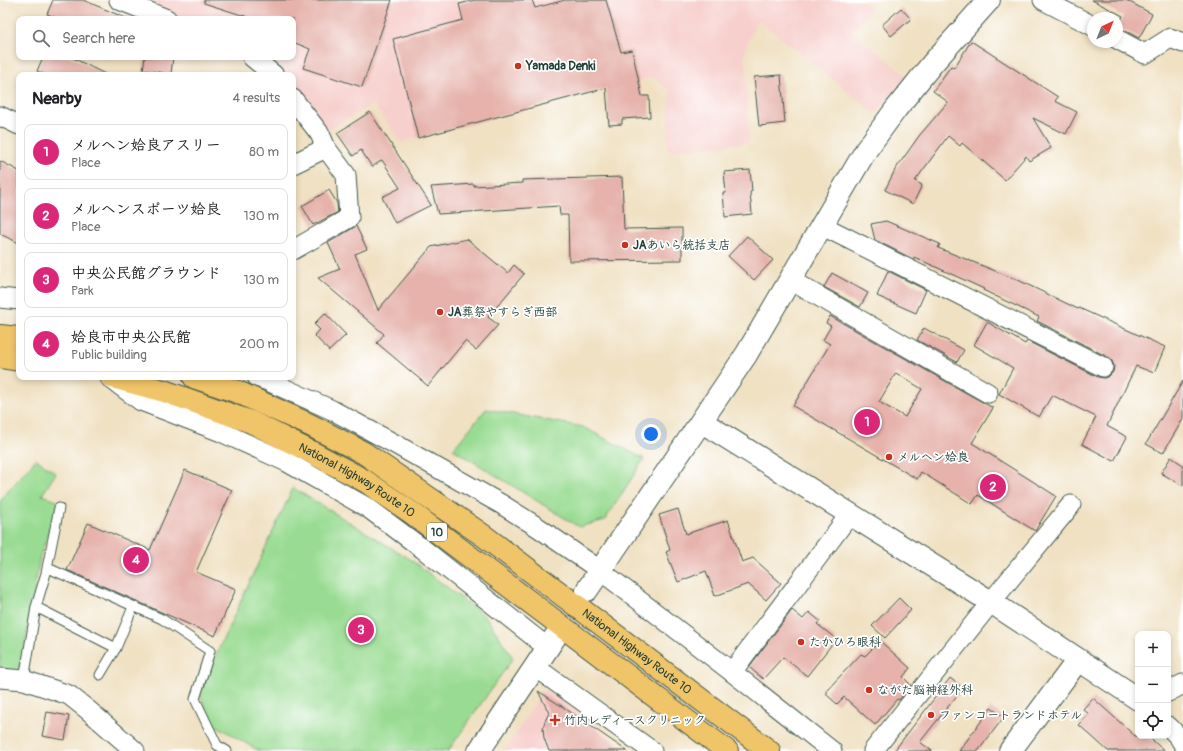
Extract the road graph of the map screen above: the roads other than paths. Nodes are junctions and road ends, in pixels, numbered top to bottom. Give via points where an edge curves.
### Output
1 (119, 0) edge
2 (989, 0) edge
3 (1043, 0) edge
4 (159, 16) edge
5 (1087, 23) edge
6 (1123, 42) edge
7 (1183, 43) edge
8 (256, 60) edge
9 (270, 72) edge
10 (296, 103) edge
11 (0, 116) edge
12 (16, 124) edge
13 (326, 148) junction
14 (296, 163) edge
15 (821, 225) junction
16 (296, 248) edge
17 (790, 280) junction
18 (0, 298) edge
19 (16, 300) edge
20 (0, 336) edge
21 (16, 338) edge
22 (0, 357) edge
23 (16, 360) edge
24 (1103, 367) dead end
25 (112, 380) edge
26 (123, 380) edge
27 (203, 380) edge
28 (265, 380) edge
29 (988, 393) dead end
30 (702, 422) junction
31 (1071, 505) dead end
32 (59, 508) dead end
33 (850, 514) junction
34 (48, 568) junction
35 (601, 571) junction
36 (587, 590) dead end
37 (991, 602) junction
38 (36, 607) junction
39 (133, 607) junction
40 (552, 643) joint
41 (116, 648) junction
42 (1078, 660) junction
43 (535, 667) junction
44 (732, 672) junction
45 (100, 675) dead end
46 (0, 678) edge
47 (24, 680) junction
48 (1183, 684) edge
49 (1171, 690) edge
50 (1135, 697) edge
51 (1171, 729) edge
52 (1183, 744) edge
53 (135, 751) edge
54 (227, 751) edge
55 (479, 751) edge
56 (652, 751) edge
57 (726, 751) edge
58 (769, 751) edge
59 (832, 751) edge
60 (873, 751) edge
61 (1010, 751) edge

1 - 4 street
2 - 15 street via 896,109 866,150
3 - 5 street
6 - 7 street via 1146,54 1170,38
8 - 9 street
10 - 13 street via 320,134
11 - 12 street
13 - 14 street
13 - 16 street via 346,175 349,218
15 - 17 street
15 - 24 street
17 - 29 street
17 - 30 street via 746,355
18 - 19 street
20 - 21 highway
22 - 23 highway
25 - 40 street via 141,401 221,432 287,462 368,508
26 - 57 highway, National Highway Route 10 / 10 via 164,391 251,422 365,481 412,513
27 - 58 highway, National Highway Route 10 / 10 via 238,392 364,453 484,536
28 - 35 street via 332,410 395,444 514,512
30 - 33 street
30 - 35 street
31 - 37 street
32 - 34 lane
33 - 37 street
33 - 44 street
34 - 38 lane
34 - 39 lane
35 - 36 street
35 - 44 street
37 - 42 street
37 - 60 street
38 - 41 lane
38 - 47 lane
39 - 41 lane
39 - 54 lane via 162,619 210,651 195,699 217,745
40 - 43 street
41 - 45 lane
42 - 50 street
42 - 61 street
43 - 55 street
43 - 56 street
44 - 59 street
46 - 47 street
47 - 53 street via 69,695
48 - 49 street
51 - 52 street

